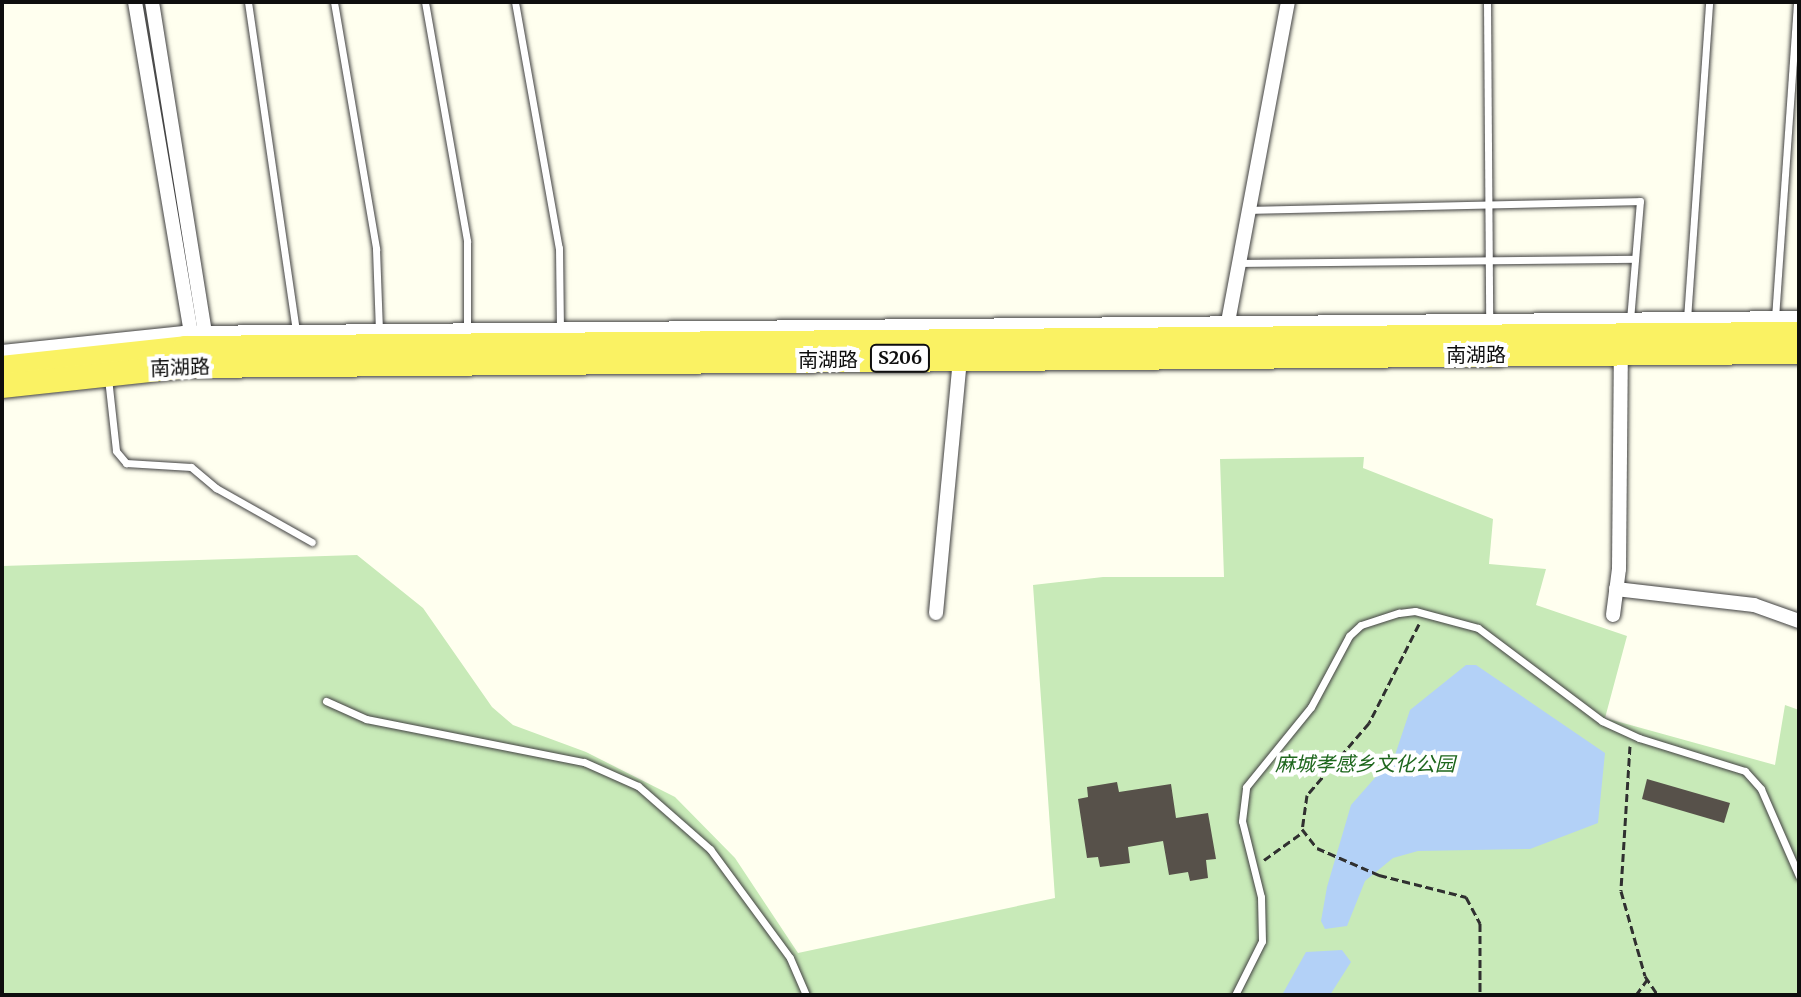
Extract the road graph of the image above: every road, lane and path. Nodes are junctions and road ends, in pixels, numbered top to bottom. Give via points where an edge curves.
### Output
1 (135, 2) edge
2 (152, 2) edge
3 (248, 2) edge
4 (334, 2) edge
5 (425, 2) edge
6 (515, 2) edge
7 (1288, 2) edge
8 (1487, 2) edge
9 (1709, 2) edge
10 (1797, 2) edge
11 (1796, 59) edge
12 (1489, 205) junction
13 (1249, 210) junction
14 (1635, 259) junction
15 (1489, 261) junction
16 (1239, 263) junction
17 (1775, 318) junction
18 (1799, 318) edge
19 (1630, 319) junction
20 (1687, 319) junction
21 (1489, 320) junction
22 (1228, 322) junction
23 (560, 328) junction
24 (467, 329) junction
25 (379, 330) junction
26 (296, 331) junction
27 (198, 333) junction
28 (1799, 334) edge
29 (2, 352) edge
30 (1799, 352) edge
31 (1621, 353) junction
32 (960, 358) junction
33 (2, 368) edge
34 (107, 372) junction
35 (2, 386) edge
36 (312, 542) dead end
37 (1616, 589) junction
38 (936, 613) dead end
39 (1423, 613) junction
40 (1613, 615) dead end
41 (1799, 621) edge
42 (326, 701) dead end
43 (1632, 735) junction
44 (1303, 832) junction
45 (1253, 865) junction
46 (1799, 876) edge
47 (1647, 980) junction
48 (806, 995) edge
49 (1235, 995) edge
50 (1480, 995) edge
51 (1636, 995) edge
52 (1658, 995) edge

1 - 27 street
2 - 27 street
3 - 26 lane
4 - 25 lane via 376,249
5 - 24 lane via 467,241
6 - 23 lane via 559,248
7 - 13 street
8 - 12 lane
9 - 20 lane
10 - 11 lane
11 - 17 lane
12 - 13 lane
12 - 14 lane via 1640,201
12 - 15 lane
13 - 16 street
14 - 15 lane
14 - 19 lane
15 - 16 lane
15 - 21 lane
16 - 22 street
17 - 18 street
17 - 20 street
19 - 20 street
19 - 21 street
21 - 22 street
22 - 23 street
23 - 24 street
24 - 25 street
25 - 26 street
26 - 27 street
27 - 29 street
28 - 33 main road, 南湖路 / S206 via 185,348
30 - 31 main road, 南湖路 / S206
31 - 32 main road, 南湖路 / S206
31 - 37 street
32 - 34 main road, 南湖路 / S206 via 186,366
32 - 38 street
34 - 35 main road, 南湖路 / S206
34 - 36 lane via 116,451 126,463 191,467 216,488
37 - 40 street
37 - 41 street via 1754,605
39 - 43 lane via 1492,636 1583,709
39 - 44 path via 1369,723 1307,795
39 - 45 lane via 1384,616 1355,630 1311,707 1252,777 1243,798 1242,821
42 - 48 lane via 366,719 584,762 638,786 710,849 790,958
43 - 46 lane via 1752,776
43 - 47 path via 1621,891
44 - 45 path
44 - 50 path via 1317,848 1379,875 1466,897 1480,923
45 - 49 lane via 1261,897 1262,941
47 - 51 path
47 - 52 path

